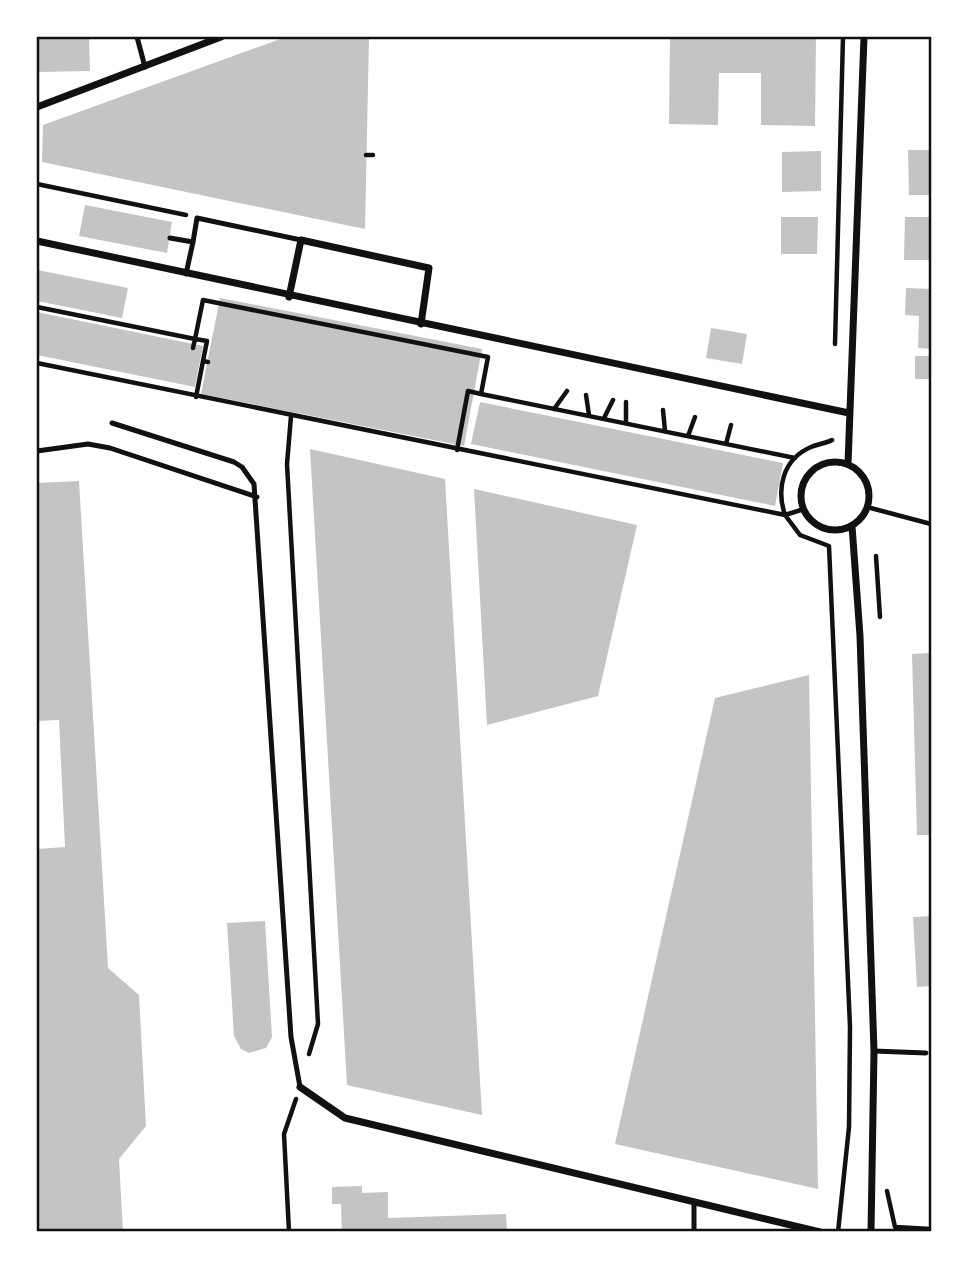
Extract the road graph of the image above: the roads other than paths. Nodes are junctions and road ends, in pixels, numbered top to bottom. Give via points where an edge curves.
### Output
1 (137, 37) edge
2 (221, 37) edge
3 (864, 37) edge
4 (145, 67) junction
5 (37, 107) edge
6 (170, 238) dead end
7 (301, 240) junction
8 (37, 241) edge
9 (193, 242) junction
10 (186, 275) junction
11 (289, 297) junction
12 (421, 324) junction
13 (849, 413) junction
14 (112, 423) dead end
15 (37, 450) edge
16 (848, 464) junction
17 (257, 497) junction
18 (852, 526) junction
19 (874, 1051) junction
20 (926, 1053) dead end
21 (300, 1087) joint
22 (694, 1202) junction
23 (694, 1232) edge
24 (820, 1232) edge
25 (871, 1232) edge

1 - 4 lane
2 - 4 street
3 - 13 street
4 - 5 street
6 - 9 lane
7 - 9 lane via 197,218
7 - 11 street
7 - 12 street via 429,268
8 - 10 street
9 - 10 lane
10 - 11 street
11 - 12 street
12 - 13 street
13 - 16 street
14 - 17 lane via 234,461 249,475
15 - 17 lane via 99,446
16 - 18 street via 868,486 867,507
16 - 18 street via 825,463 807,476 802,486 804,509 819,526 841,530
17 - 21 lane via 290,1024
18 - 19 street
19 - 20 lane
19 - 25 street
21 - 22 street via 345,1118
22 - 23 lane
22 - 24 street

